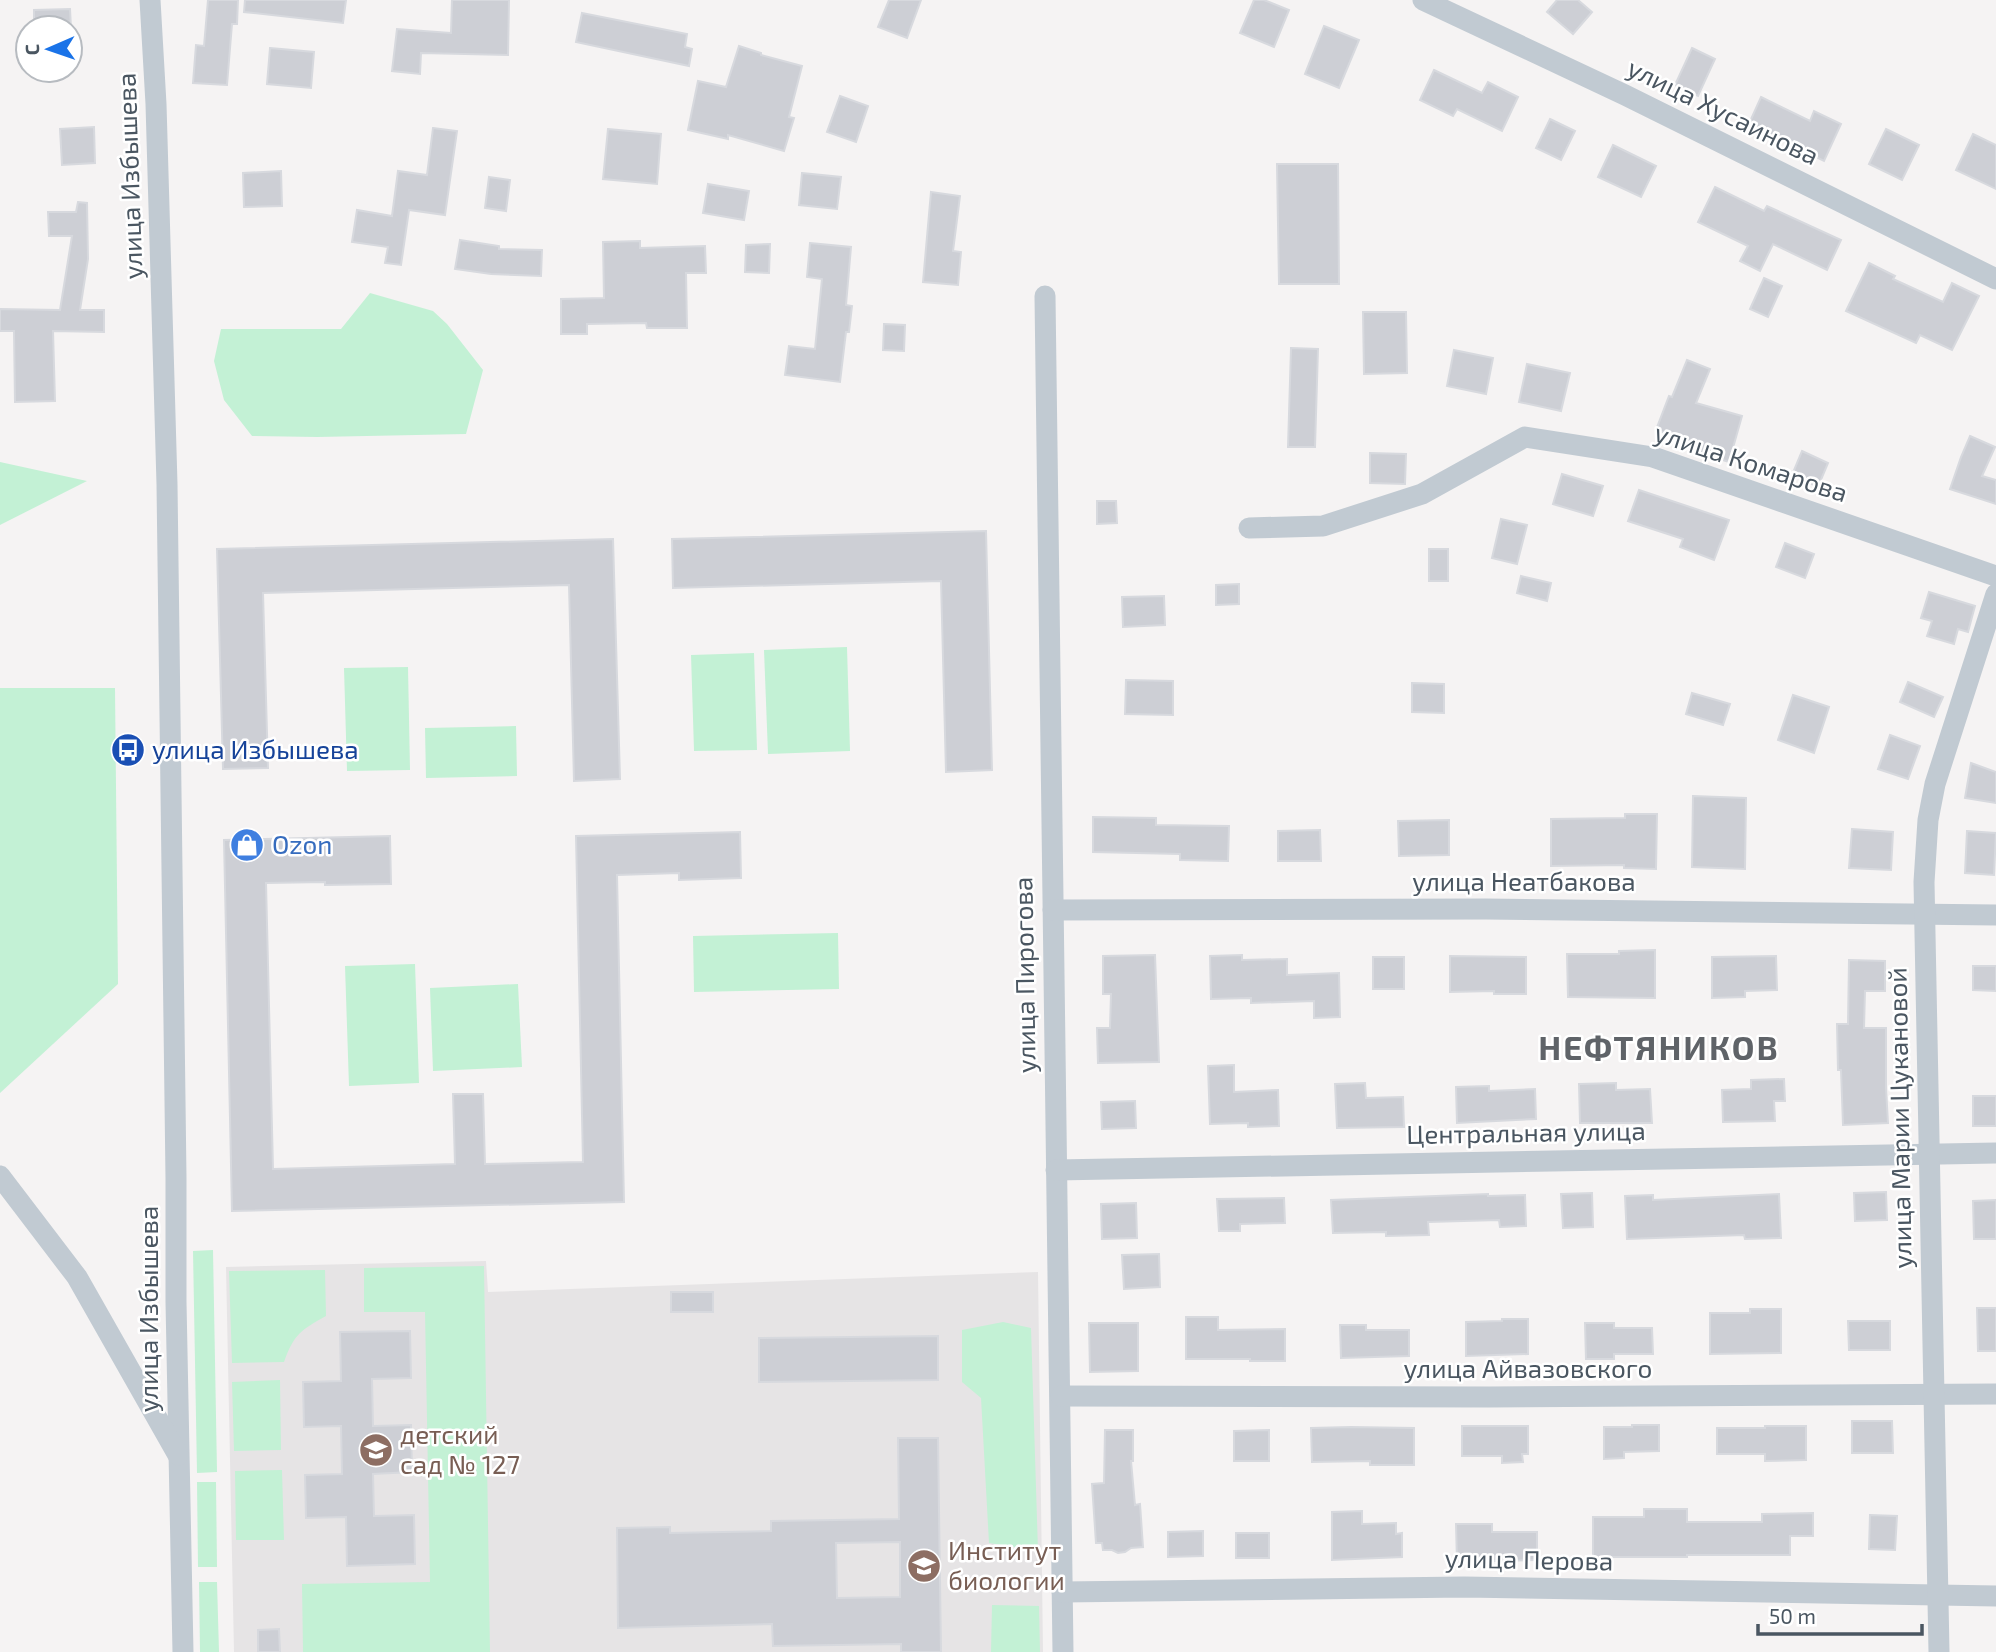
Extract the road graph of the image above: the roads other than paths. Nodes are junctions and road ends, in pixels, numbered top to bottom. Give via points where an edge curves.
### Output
1 (150, 0) edge
2 (1423, 0) edge
3 (1996, 278) edge
4 (1045, 296) dead end
5 (1249, 528) dead end
6 (1996, 576) edge
7 (1996, 594) edge
8 (1053, 910) junction
9 (1925, 914) junction
10 (1996, 915) edge
11 (1996, 1153) edge
12 (1928, 1154) junction
13 (1056, 1170) junction
14 (0, 1176) edge
15 (1996, 1394) edge
16 (1061, 1395) junction
17 (1933, 1395) junction
18 (178, 1457) junction
19 (1062, 1592) junction
20 (1937, 1594) junction
21 (1996, 1596) edge
22 (183, 1652) edge
23 (1063, 1652) edge
24 (1939, 1652) edge

1 - 18 street, улица Избышева via 168,507
2 - 3 street, улица Хусаинова via 1625,94
4 - 8 street, улица Пирогова
5 - 6 street, улица Комарова via 1323,526 1422,494 1525,436 1653,457
7 - 9 street, улица Марии Цукановой via 1935,784 1928,820
8 - 9 street, улица Неатбакова
8 - 13 street, улица Пирогова
9 - 10 street, улица Неатбакова
9 - 12 street, улица Марии Цукановой
11 - 12 street, Центральная улица
12 - 13 street, Центральная улица
12 - 17 street, улица Марии Цукановой
13 - 16 street, улица Пирогова
14 - 18 street via 77,1277
15 - 17 street, улица Айвазовского
16 - 17 street, улица Айвазовского
16 - 19 street, улица Пирогова
17 - 20 street, улица Марии Цукановой
18 - 22 street, улица Избышева
19 - 20 street, улица Перова via 1464,1587
19 - 23 street, улица Пирогова
20 - 21 street, улица Перова
20 - 24 street, улица Марии Цукановой

